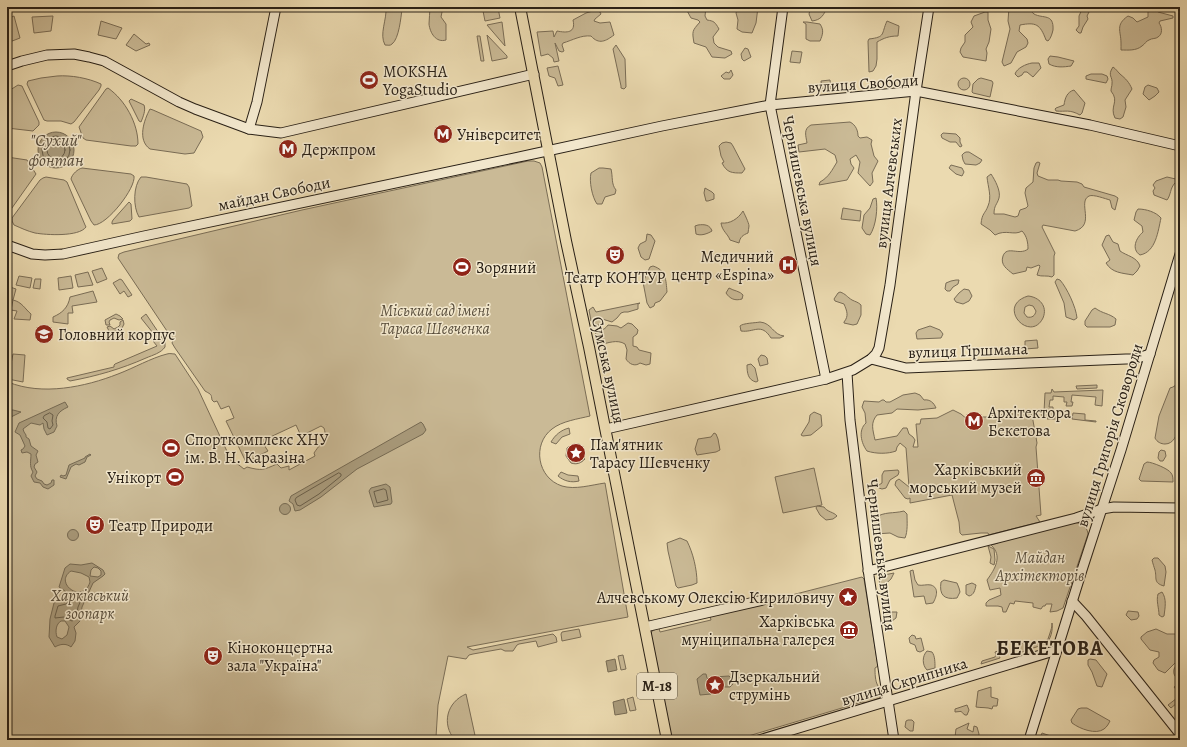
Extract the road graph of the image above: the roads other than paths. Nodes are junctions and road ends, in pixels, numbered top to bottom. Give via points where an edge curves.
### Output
1 (276, 7) edge
2 (520, 7) edge
3 (783, 7) edge
4 (929, 7) edge
5 (7, 66) edge
6 (534, 74) junction
7 (916, 91) junction
8 (770, 105) junction
9 (249, 129) junction
10 (1180, 146) edge
11 (548, 151) junction
12 (7, 245) edge
13 (1180, 254) edge
14 (1150, 354) junction
15 (870, 359) junction
16 (847, 373) junction
17 (826, 379) junction
18 (606, 429) junction
19 (1180, 508) edge
20 (1102, 509) junction
21 (868, 570) junction
22 (763, 600) dead end
23 (1072, 601) junction
24 (645, 627) junction
25 (1057, 650) junction
26 (887, 701) junction
27 (1180, 734) edge
28 (667, 740) edge
29 (759, 740) edge
30 (894, 740) edge
31 (1029, 740) edge

1 - 9 street
2 - 6 main road, Сумська вулиця
3 - 8 street, Чернишевська вулиця
4 - 7 street, вулиця Алчевських
5 - 9 street via 47,55 74,54 89,57 104,61 179,102
6 - 9 street via 281,133
6 - 11 main road, Сумська вулиця
7 - 8 street, вулиця Свободи
7 - 10 street, вулиця Свободи via 1090,124
7 - 15 street, вулиця Алчевських via 890,285 879,348
8 - 11 street, вулиця Свободи
8 - 17 street, Чернишевська вулиця
11 - 12 street, майдан Свободи via 63,254 32,254
11 - 18 main road, Сумська вулиця
13 - 14 street, вулиця Григорія Сковороди
14 - 15 street, вулиця Гіршмана via 1135,359 906,368
14 - 20 street, вулиця Григорія Сковороди
15 - 16 street
16 - 17 street
16 - 21 street, Чернишевська вулиця
17 - 18 street
18 - 24 main road, Сумська вулиця
19 - 20 street
20 - 21 street via 1076,518
20 - 23 street, вулиця Григорія Сковороди
21 - 26 street, Чернишевська вулиця
22 - 24 street
23 - 25 street, вулиця Григорія Сковороди
23 - 27 street
24 - 28 main road, Сумська вулиця / М-18
25 - 26 street, вулиця Скрипника
25 - 31 street, вулиця Григорія Сковороди
26 - 29 street, вулиця Скрипника
26 - 30 street, Чернишевська вулиця

